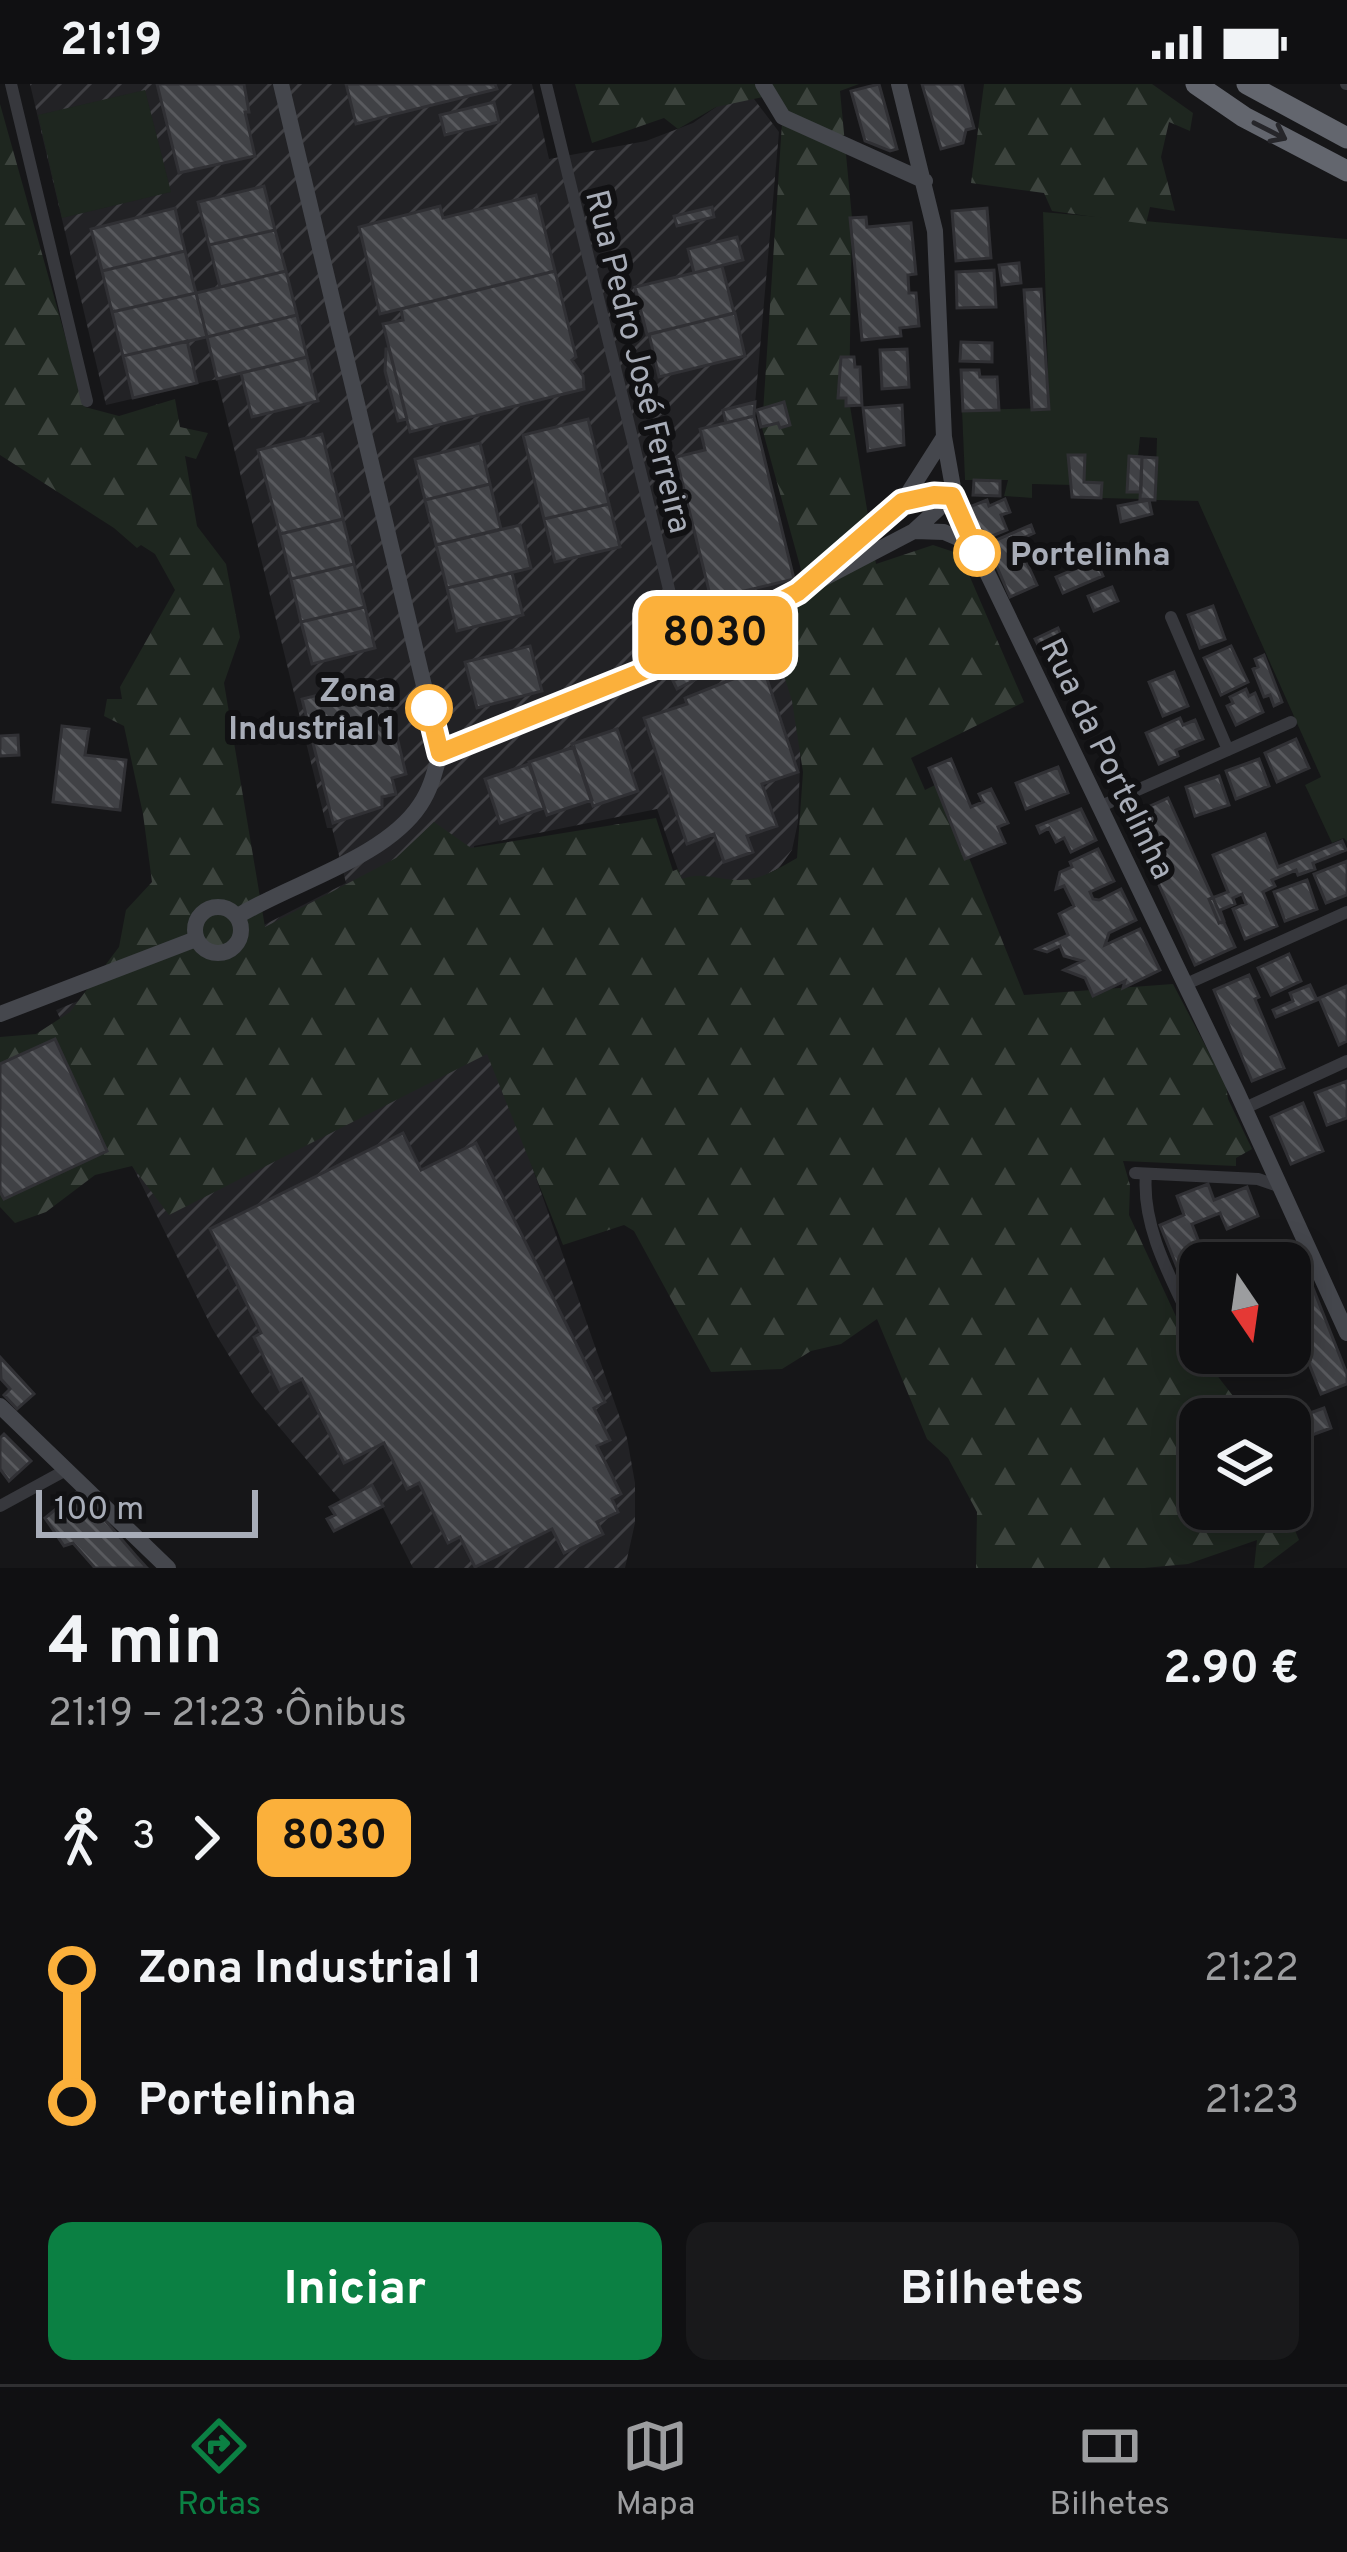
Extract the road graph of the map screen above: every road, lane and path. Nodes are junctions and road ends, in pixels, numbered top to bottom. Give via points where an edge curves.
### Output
1 (11, 84) edge
2 (281, 84) edge
3 (546, 84) edge
4 (763, 84) edge
5 (899, 84) edge
6 (1196, 84) edge
7 (1246, 84) edge
8 (1347, 138) edge
9 (1347, 171) edge
10 (925, 181) junction
11 (87, 401) dead end
12 (944, 437) junction
13 (952, 496) junction
14 (902, 502) junction
15 (914, 531) junction
16 (972, 544) junction
17 (798, 592) junction
18 (1171, 617) dead end
19 (684, 651) junction
20 (1291, 722) dead end
21 (1228, 750) junction
22 (440, 753) junction
23 (1099, 807) junction
24 (1347, 912) edge
25 (238, 916) junction
26 (196, 939) junction
27 (1184, 985) junction
28 (0, 1014) edge
29 (1347, 1061) edge
30 (1245, 1108) junction
31 (1281, 1187) junction
32 (1179, 1293) edge
33 (1347, 1333) edge
34 (0, 1406) edge
35 (66, 1470) junction
36 (0, 1506) edge
37 (168, 1568) edge

1 - 11 street
2 - 22 street
3 - 19 street, Rua Pedro José Ferreira
4 - 10 street via 784,117 802,128
5 - 10 street, Rua da Portelinha
6 -> 9 highway
7 - 8 highway
10 - 12 street, Rua da Portelinha via 935,231
12 - 13 street, Rua da Portelinha
12 - 14 street
13 - 14 street
13 - 15 street
13 - 16 street, Rua da Portelinha
14 - 17 street
15 - 16 street
15 - 17 street
16 - 23 street, Rua da Portelinha
17 - 19 street
18 - 21 street
19 - 22 street
20 - 21 street
21 - 23 street
22 - 25 street via 412,817 382,841
23 - 27 street, Rua da Portelinha
24 - 27 street
25 - 26 street via 226,907 204,911
25 - 26 street via 240,939 230,950 214,953
26 - 28 street
27 - 30 street, Rua da Portelinha
29 - 30 street
30 - 31 street, Rua da Portelinha
31 - 32 street via 1140,1173 1153,1233
31 - 33 street, Rua da Portelinha
34 - 35 street
35 - 36 street
35 - 37 street

